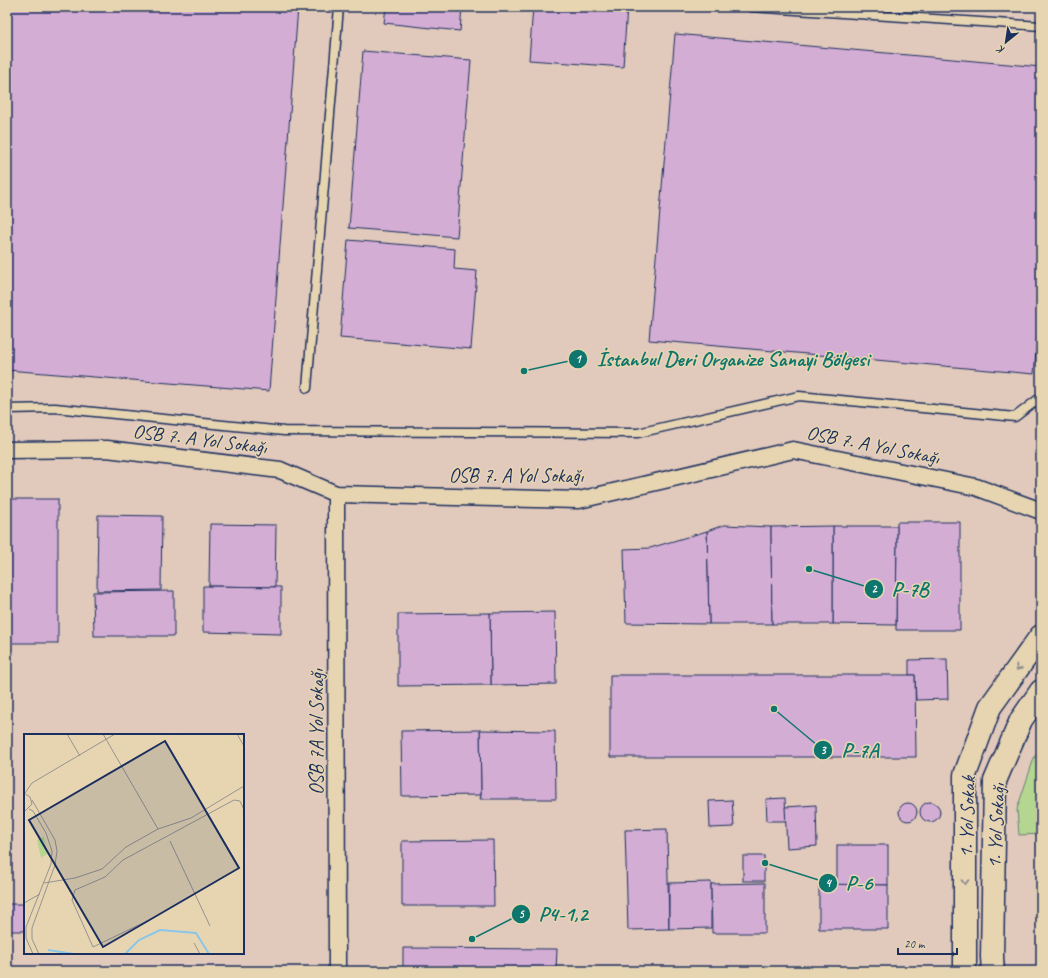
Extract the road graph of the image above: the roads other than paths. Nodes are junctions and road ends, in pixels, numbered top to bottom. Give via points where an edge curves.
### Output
1 (339, 7) edge
2 (751, 7) edge
3 (1041, 26) edge
4 (307, 388) dead end
5 (1041, 397) edge
6 (7, 409) edge
7 (7, 450) edge
8 (336, 494) junction
9 (1041, 511) edge
10 (1041, 636) edge
11 (1041, 691) edge
12 (337, 971) edge
13 (965, 971) edge
14 (993, 971) edge

1 - 4 lane
2 - 3 lane
5 - 6 lane via 1015,417 799,396 638,433 284,431 55,408
7 - 8 street, OSB 7. A Yol Sokağı via 107,449 280,470
8 - 9 street, OSB 7. A Yol Sokağı via 579,500 793,450 976,487
8 - 12 street, OSB 7A Yol Sokağı
10 -> 13 street, 1. Yol Sokak via 990,707 965,775
11 - 14 street, 1. Yol Sokağı via 1021,720 995,781

